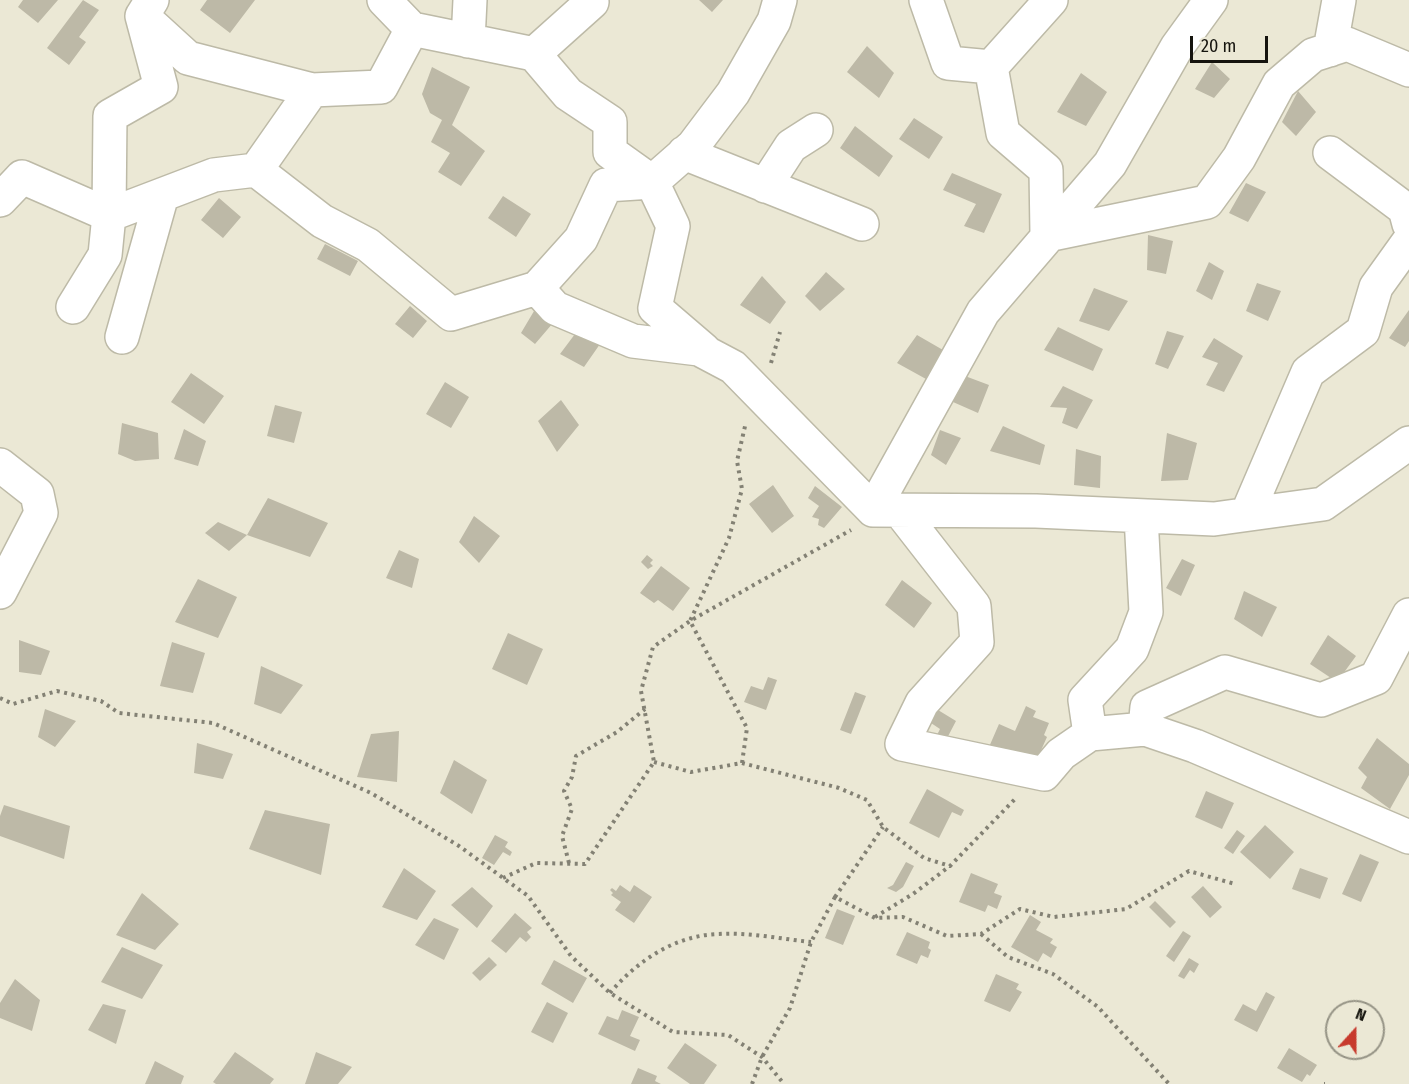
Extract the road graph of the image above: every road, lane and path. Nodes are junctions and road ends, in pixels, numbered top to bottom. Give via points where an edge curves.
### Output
1 (384, 0) edge
2 (780, 0) edge
3 (926, 0) edge
4 (1051, 0) edge
5 (1210, 0) edge
6 (1339, 0) edge
7 (590, 1) edge
8 (147, 8) edge
9 (476, 13) edge
10 (412, 29) junction
11 (1330, 50) junction
12 (534, 54) junction
13 (991, 68) junction
14 (1409, 70) edge
15 (312, 90) junction
16 (816, 130) dead end
17 (684, 153) junction
18 (1330, 153) dead end
19 (256, 170) junction
20 (652, 182) junction
21 (765, 186) junction
22 (162, 195) junction
23 (0, 200) edge
24 (109, 215) junction
25 (862, 224) dead end
26 (1409, 224) edge
27 (1047, 235) junction
28 (1409, 241) edge
29 (537, 288) junction
30 (73, 307) dead end
31 (780, 332) dead end
32 (122, 337) dead end
33 (710, 355) junction
34 (760, 396) junction
35 (1409, 443) edge
36 (0, 465) edge
37 (887, 510) junction
38 (1247, 514) junction
39 (1141, 516) junction
40 (0, 592) edge
41 (1409, 615) edge
42 (690, 621) junction
43 (0, 698) edge
44 (645, 709) junction
45 (1145, 729) junction
46 (1090, 734) junction
47 (654, 762) junction
48 (742, 763) junction
49 (1044, 774) junction
50 (883, 827) junction
51 (1409, 837) edge
52 (569, 863) junction
53 (950, 866) junction
54 (502, 878) junction
55 (1235, 884) dead end
56 (835, 897) junction
57 (875, 918) junction
58 (981, 934) junction
59 (811, 942) junction
60 (609, 993) junction
61 (762, 1057) junction
62 (752, 1084) edge
63 (784, 1084) edge
64 (1169, 1084) edge

1 - 10 street
2 - 17 street via 774,21 733,93
3 - 13 street via 948,63
4 - 13 street
5 - 27 street via 1177,47 1110,164
6 - 11 street
7 - 12 street
8 - 15 street via 188,58
8 - 24 street via 161,87 110,116
9 - 10 street
9 - 12 street
10 - 15 street via 381,87
11 - 14 street via 1347,44
11 - 27 street via 1313,56 1279,84 1239,158 1207,202
12 - 20 street via 568,94 610,122 610,152
13 - 27 street via 1003,133 1046,170
15 - 19 street
16 - 21 street via 791,146
17 - 20 street
17 - 21 street
18 - 26 street via 1405,209
19 - 22 street via 214,175
19 - 29 street via 322,221 368,244 451,314
20 - 29 street via 606,185 581,239
20 - 33 street via 673,226 655,308
21 - 25 street
22 - 24 street
22 - 32 street
23 - 24 street via 21,177
24 - 30 street via 105,255
27 - 37 street via 983,312
28 - 38 street via 1376,287 1364,331 1308,372
29 - 33 street via 555,308 633,341 699,349
31 - 34 path
33 - 34 street via 733,367
34 - 37 street
34 - 42 path via 748,415 737,461 742,489 729,538
35 - 38 street via 1323,504
36 - 40 street via 37,494 41,513
37 - 39 street
37 - 42 path
37 - 49 street via 974,606 977,642 922,703 902,744
38 - 39 street via 1214,519
39 - 46 street via 1146,612 1132,649 1085,700
41 - 45 street via 1376,678 1321,700 1225,672 1147,707
42 - 44 path via 653,647 641,692
42 - 48 path via 747,728
43 - 54 path via 13,704 57,691 101,701 119,713 213,723 371,793 459,846
44 - 47 path
44 - 52 path via 617,732 576,756 572,777 564,791 572,809 562,836
45 - 46 street
45 - 51 street via 1195,746
46 - 49 street via 1061,754
47 - 48 path via 691,772
47 - 52 path via 585,864
48 - 50 path via 839,788 867,800
49 - 53 path
50 - 53 path via 924,858
50 - 56 path
52 - 54 path via 536,863
53 - 57 path
54 - 60 path via 528,896 571,956
55 - 58 path via 1190,871 1126,909 1054,917 1020,909
56 - 57 path
56 - 59 path
57 - 58 path via 903,917 947,936
58 - 64 path via 1008,957 1053,974 1098,1007
59 - 60 path via 719,933 670,945 630,970
59 - 61 path via 790,1008
60 - 61 path via 673,1032 728,1035
61 - 62 path
61 - 63 path

